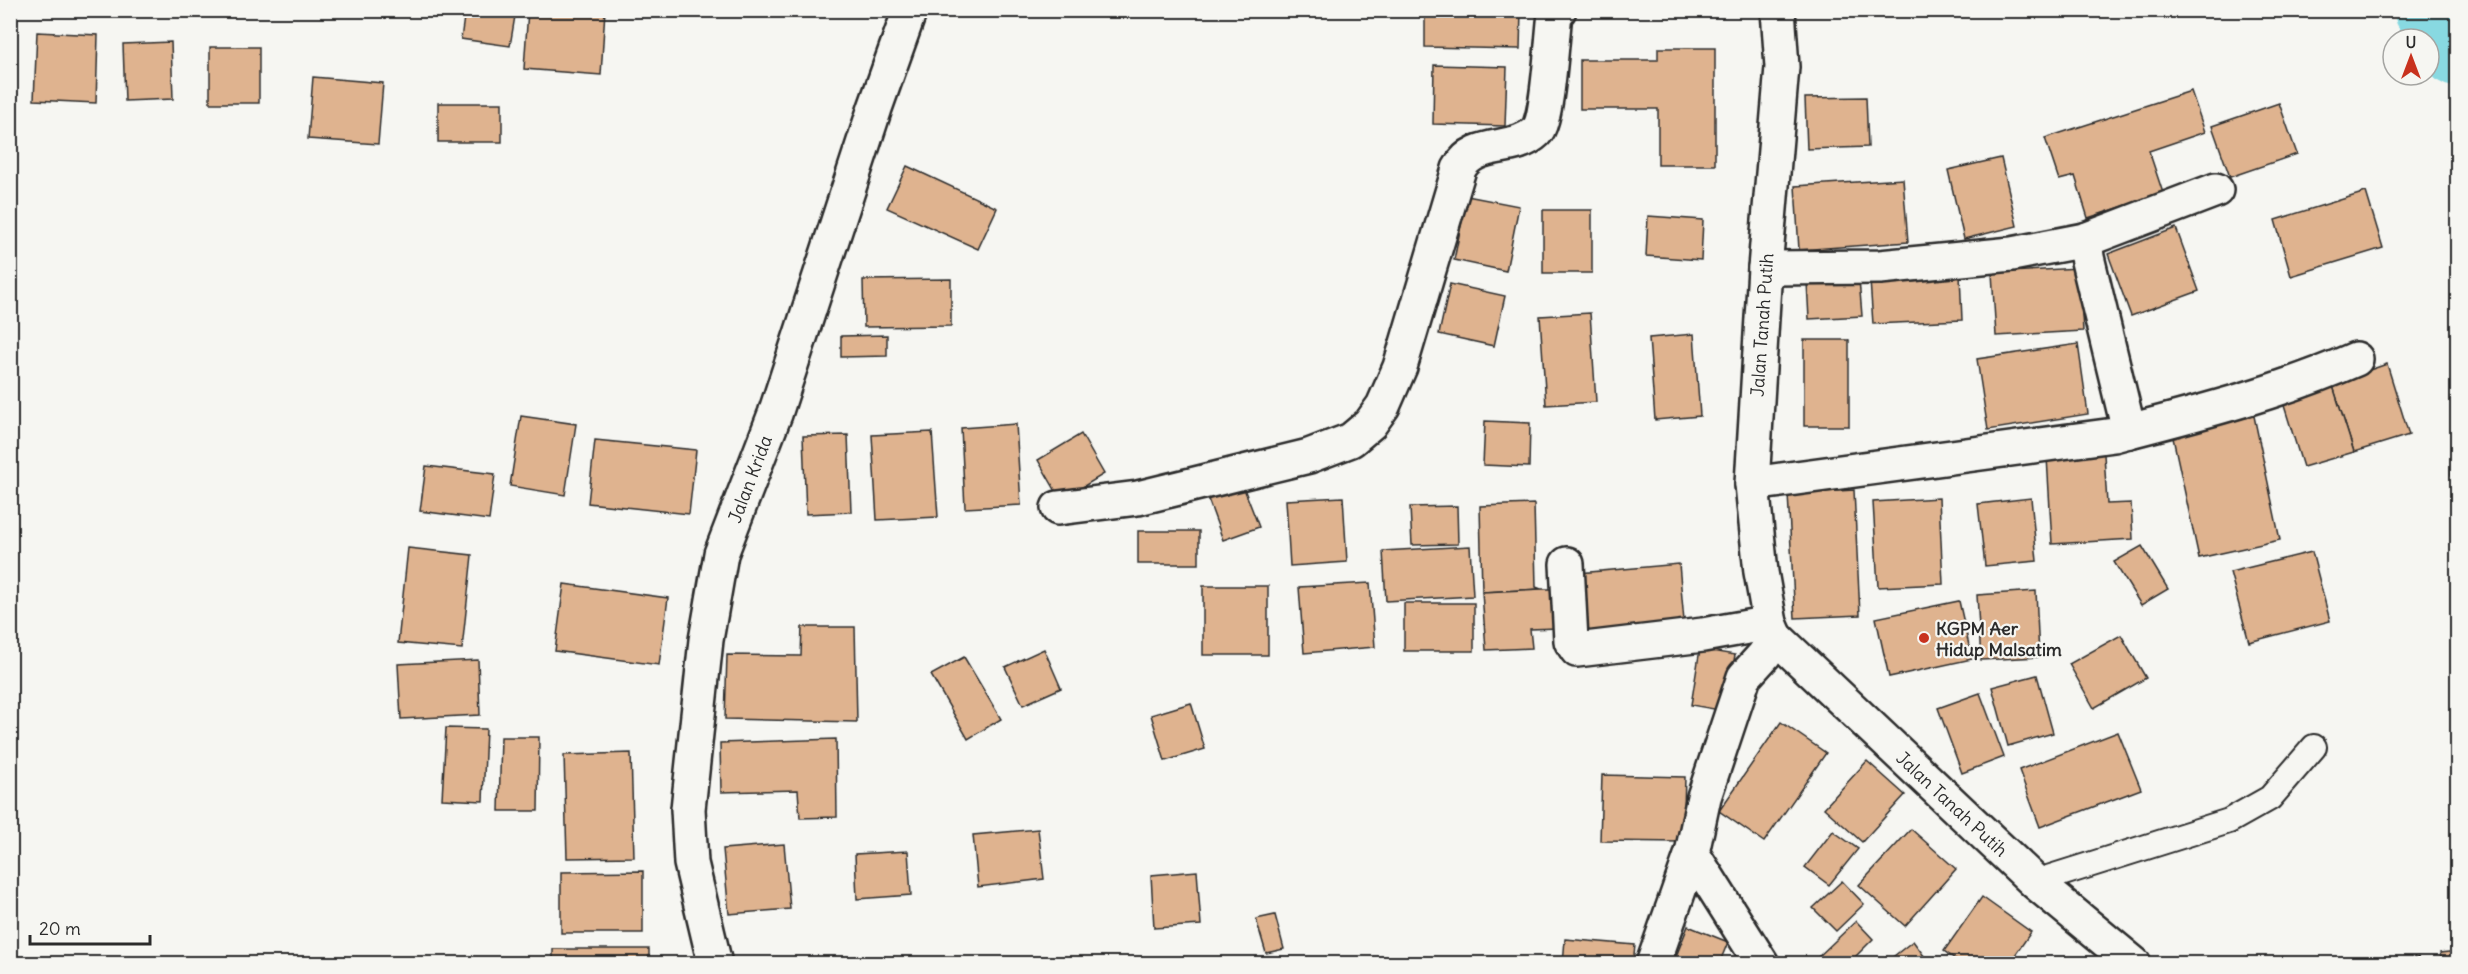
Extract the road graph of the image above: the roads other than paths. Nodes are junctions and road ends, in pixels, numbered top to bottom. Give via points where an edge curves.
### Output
1 (910, 10) edge
2 (1559, 10) edge
3 (1779, 10) edge
4 (2216, 190) dead end
5 (2085, 240) junction
6 (1765, 268) junction
7 (2356, 359) dead end
8 (2129, 431) junction
9 (1752, 484) junction
10 (1058, 508) dead end
11 (1567, 564) dead end
12 (1773, 630) junction
13 (2314, 747) dead end
14 (1692, 853) junction
15 (2035, 882) junction
16 (715, 963) edge
17 (1653, 963) edge
18 (1762, 963) edge
19 (2134, 963) edge

1 - 16 street, Jalan Krida via 775,414 720,554 706,640 688,809 691,863
2 - 10 street via 1555,14 1544,114 1536,132 1464,158 1400,367 1383,406 1370,424 1352,440 1308,456 1138,498
3 - 6 street, Jalan Tanah Putih via 1782,67
4 - 5 street
5 - 6 street via 2013,254 1880,267
5 - 8 street
6 - 9 street, Jalan Tanah Putih
7 - 8 street via 2314,378 2234,404
8 - 9 street
9 - 12 street, Jalan Tanah Putih via 1761,572
11 - 12 street via 1571,641 1577,650
12 - 14 street via 1764,655 1744,677 1704,797
12 - 15 street, Jalan Tanah Putih
13 - 15 lane via 2270,798 2229,821
14 - 17 street
14 - 18 street
15 - 19 street, Jalan Tanah Putih

